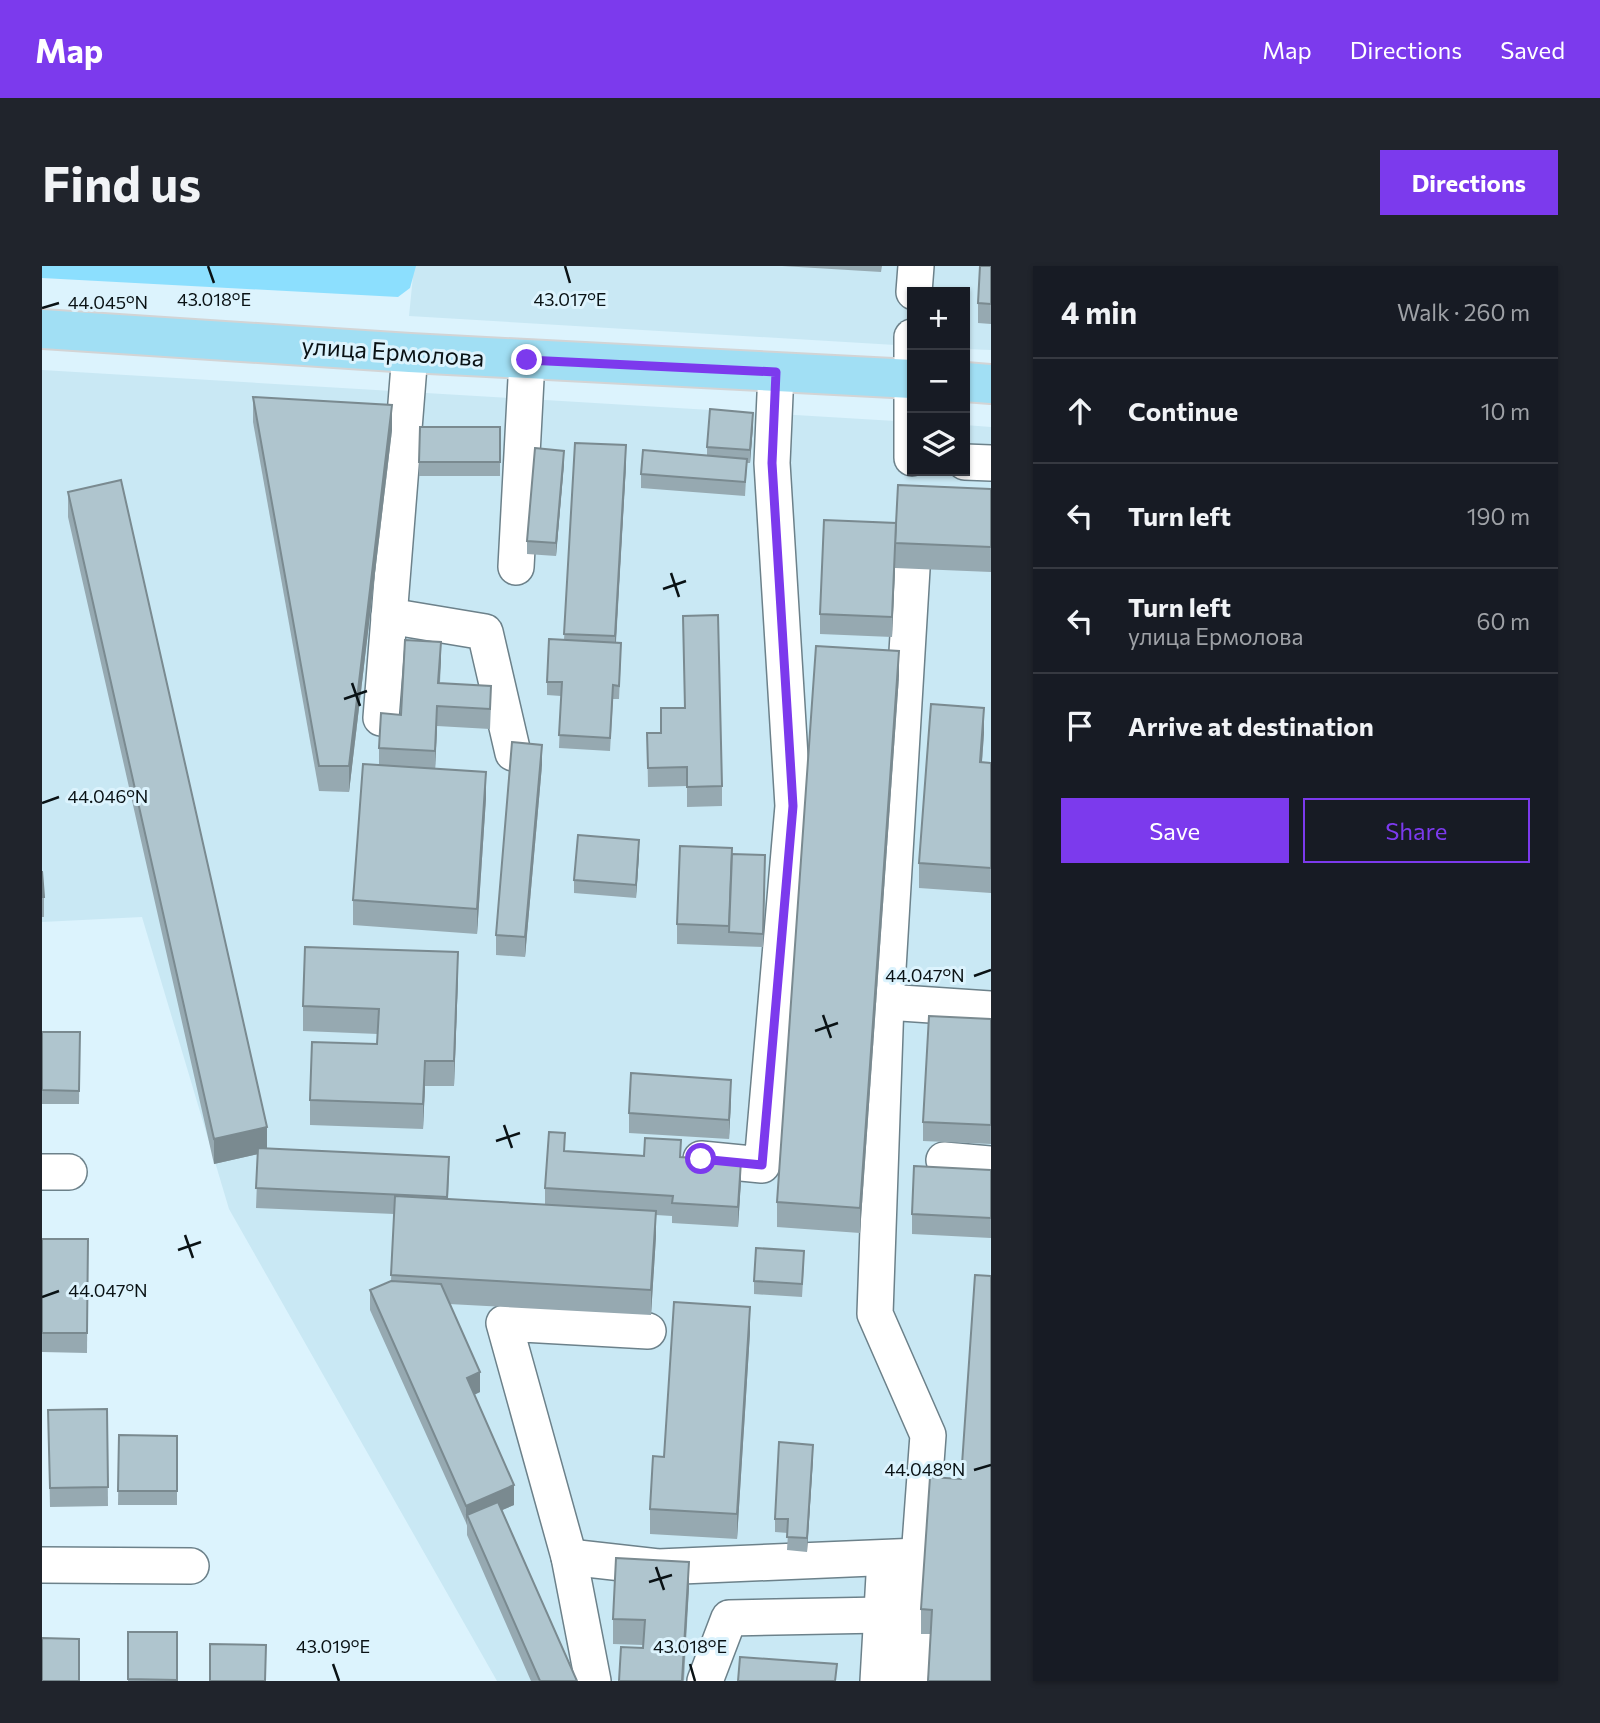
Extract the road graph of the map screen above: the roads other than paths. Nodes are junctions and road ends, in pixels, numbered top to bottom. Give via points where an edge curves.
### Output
1 (916, 266) edge
2 (914, 287) edge
3 (42, 329) edge
4 (410, 353) junction
5 (527, 360) junction
6 (776, 372) junction
7 (907, 379) edge
8 (970, 382) edge
9 (991, 384) edge
10 (970, 462) edge
11 (991, 463) edge
12 (516, 567) dead end
13 (912, 569) edge
14 (389, 616) junction
15 (381, 718) edge
16 (513, 753) edge
17 (886, 1002) junction
18 (991, 1003) edge
19 (991, 1009) edge
20 (701, 1159) edge
21 (944, 1160) dead end
22 (991, 1164) edge
23 (648, 1331) dead end
24 (919, 1556) junction
25 (569, 1557) junction
26 (885, 1558) junction
27 (42, 1565) edge
28 (191, 1566) dead end
29 (882, 1615) junction
30 (593, 1681) edge
31 (705, 1681) edge
32 (878, 1681) edge
33 (910, 1681) edge

1 - 2 street
3 - 4 main road, улица Ермолова
4 - 5 main road, улица Ермолова
4 - 14 street
5 - 6 main road, улица Ермолова
5 - 12 street
6 - 7 main road, улица Ермолова
6 - 20 street via 772,463 793,806 762,1165
8 - 9 main road
10 - 11 street
13 - 17 street
14 - 15 street
14 - 16 street via 485,632
17 - 19 street
17 - 24 street via 875,1314 928,1434
18 - 19 street
21 - 22 street
23 - 25 street via 504,1323
24 - 26 street
24 - 33 street
25 - 26 street via 658,1567
25 - 30 street
26 - 29 street
27 - 28 street
29 - 31 street via 729,1618
29 - 32 street

